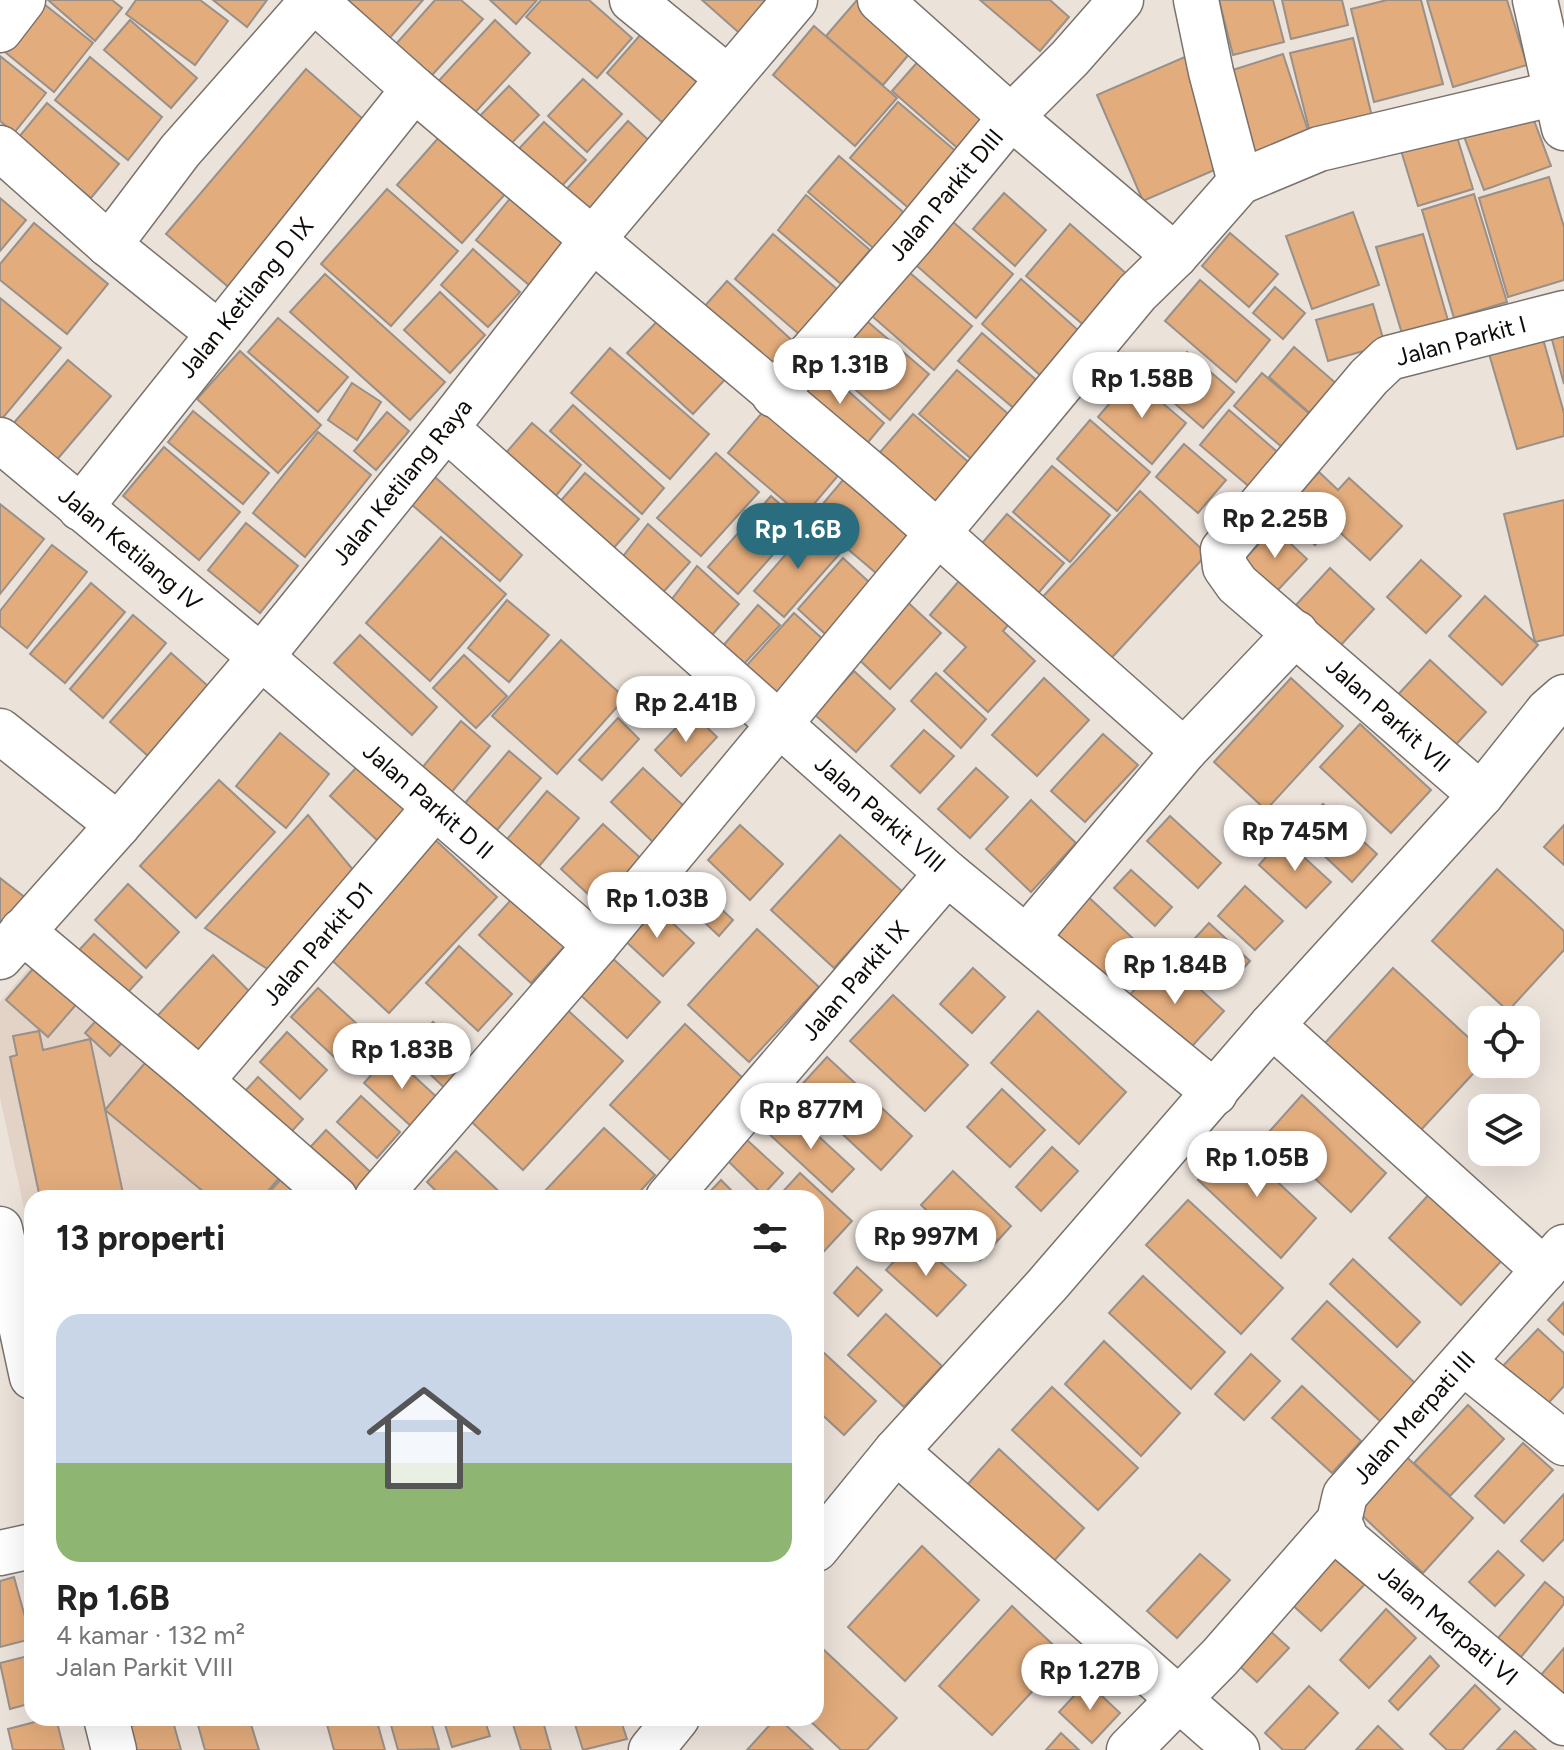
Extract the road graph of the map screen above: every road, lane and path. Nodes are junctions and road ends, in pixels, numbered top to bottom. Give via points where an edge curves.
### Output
1 (23, 0) edge
2 (314, 0) edge
3 (632, 0) edge
4 (795, 0) edge
5 (880, 0) edge
6 (1121, 0) edge
7 (1196, 0) edge
8 (1535, 0) edge
9 (0, 30) edge
10 (728, 78) junction
11 (414, 89) junction
12 (1560, 111) edge
13 (1011, 117) junction
14 (0, 148) edge
15 (1240, 182) junction
16 (593, 239) junction
17 (109, 245) junction
18 (1175, 256) junction
19 (1564, 313) edge
20 (218, 333) junction
21 (774, 395) junction
22 (446, 428) junction
23 (0, 440) edge
24 (80, 508) junction
25 (938, 532) junction
26 (1296, 633) junction
27 (261, 657) junction
28 (1564, 697) edge
29 (778, 724) junction
30 (0, 731) edge
31 (1184, 751) junction
32 (1481, 795) junction
33 (435, 807) junction
34 (118, 825) junction
35 (947, 873) junction
36 (1027, 937) junction
37 (11, 944) edge
38 (596, 945) junction
39 (1272, 1025) junction
40 (201, 1081) junction
41 (1215, 1093) junction
42 (326, 1190) edge
43 (384, 1190) edge
44 (675, 1190) edge
45 (0, 1229) edge
46 (1554, 1258) edge
47 (17, 1314) edge
48 (24, 1343) edge
49 (1464, 1363) junction
50 (1564, 1443) edge
51 (896, 1451) junction
52 (1339, 1521) junction
53 (824, 1539) edge
54 (24, 1548) edge
55 (0, 1553) edge
56 (1177, 1699) junction
57 (1564, 1723) edge
58 (108, 1726) edge
59 (670, 1726) edge
60 (114, 1750) edge
61 (651, 1750) edge
62 (1129, 1750) edge
63 (1237, 1750) edge

1 - 9 street
2 - 11 street
2 - 17 street via 180,151
3 - 10 street
4 - 10 street, Jalan Ketilang Raya
5 - 13 street
6 - 13 street, Jalan Parkit DIII
7 - 15 street
8 - 12 street
10 - 16 street, Jalan Ketilang Raya
11 - 16 street
11 - 20 street, Jalan Ketilang D IX
12 - 15 street via 1319,149
13 - 18 street
13 - 21 street, Jalan Parkit DIII
14 - 17 street
15 - 18 street
16 - 21 street
16 - 22 street, Jalan Ketilang Raya
17 - 20 street
18 - 25 street via 1137,293
19 - 26 street, Jalan Parkit I via 1389,358 1223,550 1225,567 1237,584
20 - 24 street, Jalan Ketilang D IX
21 - 25 street
22 - 27 street, Jalan Ketilang Raya
22 - 29 street, Jalan Parkit VIII
23 - 24 street, Jalan Ketilang IV
24 - 27 street, Jalan Ketilang IV
25 - 29 street
25 - 31 street
26 - 31 street
26 - 32 street, Jalan Parkit VII
27 - 33 street, Jalan Parkit D II
27 - 34 street, Jalan Ketilang Raya
28 - 32 street
29 - 35 street, Jalan Parkit VIII
29 - 38 street
30 - 34 street
31 - 36 street
32 - 39 street
33 - 38 street, Jalan Parkit D II
33 - 40 street, Jalan Parkit D1
34 - 37 street, Jalan Ketilang Raya
35 - 36 street, Jalan Parkit VIII
35 - 44 street, Jalan Parkit IX
36 - 41 street, Jalan Parkit VIII
37 - 40 street
38 - 43 street
39 - 41 street
39 - 46 street
40 - 42 street
41 - 51 street
45 - 47 street
46 - 49 street, Jalan Merpati III
47 - 48 street
49 - 50 street
49 - 52 street, Jalan Merpati III via 1345,1495
51 - 53 street
51 - 56 street
52 - 56 street, Jalan Merpati III
52 - 57 street, Jalan Merpati VI via 1347,1540
54 - 55 street
56 - 62 street, Jalan Merpati III
56 - 63 street
58 - 60 street
59 - 61 street

